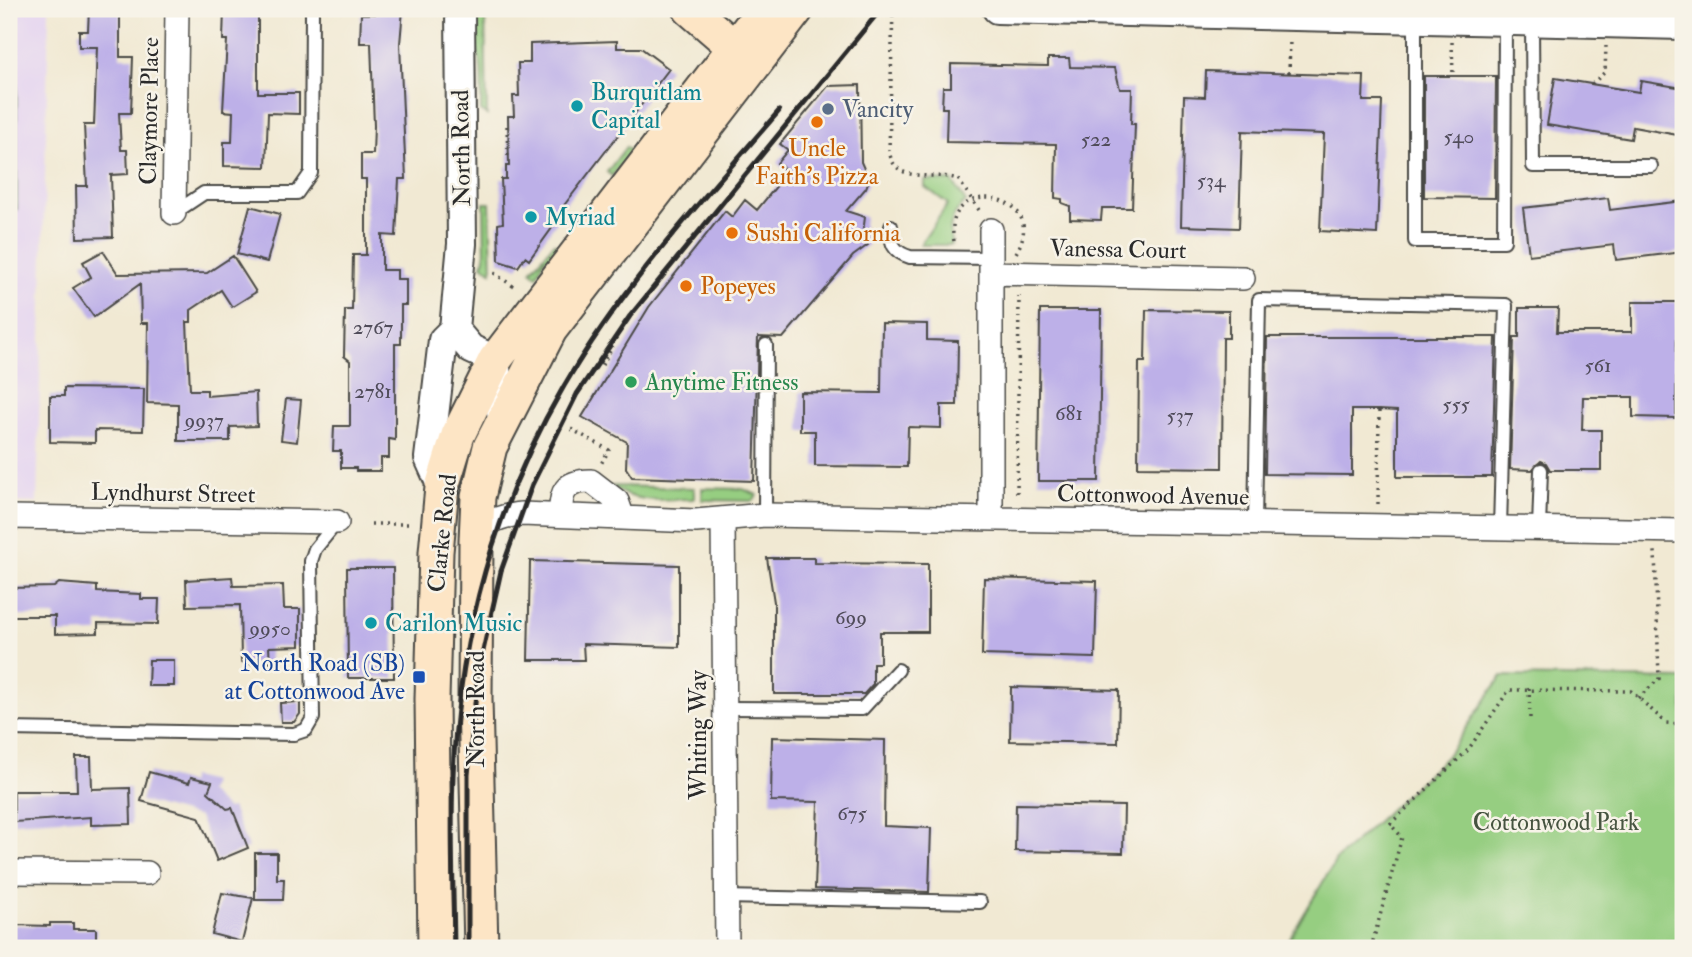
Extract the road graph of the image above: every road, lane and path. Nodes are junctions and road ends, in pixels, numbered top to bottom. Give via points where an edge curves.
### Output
1 (177, 9) edge
2 (312, 9) edge
3 (460, 9) edge
4 (690, 9) edge
5 (764, 9) edge
6 (797, 9) edge
7 (893, 9) edge
8 (997, 9) edge
9 (1508, 18) edge
10 (1415, 19) junction
11 (1683, 25) edge
12 (1290, 33) dead end
13 (1451, 37) dead end
14 (1607, 40) dead end
15 (734, 47) junction
16 (1289, 73) dead end
17 (1453, 76) dead end
18 (1592, 84) dead end
19 (508, 126) dead end
20 (508, 160) dead end
21 (1651, 166) dead end
22 (174, 213) joint
23 (891, 226) dead end
24 (991, 230) joint
25 (991, 265) junction
26 (494, 273) dead end
27 (1243, 278) dead end
28 (513, 286) dead end
29 (1015, 287) dead end
30 (454, 329) junction
31 (766, 345) dead end
32 (613, 346) dead end
33 (495, 360) junction
34 (601, 365) dead end
35 (1378, 410) dead end
36 (502, 419) junction
37 (571, 429) dead end
38 (598, 469) dead end
39 (1541, 470) dead end
40 (443, 487) junction
41 (1017, 493) dead end
42 (1378, 506) dead end
43 (561, 515) junction
44 (765, 515) junction
45 (9, 517) edge
46 (615, 517) junction
47 (991, 518) junction
48 (723, 521) junction
49 (337, 522) joint
50 (416, 523) dead end
51 (1255, 523) junction
52 (371, 524) dead end
53 (1500, 528) junction
54 (1539, 528) junction
55 (1655, 531) junction
56 (1683, 531) edge
57 (476, 540) junction
58 (898, 670) dead end
59 (1529, 688) junction
60 (1639, 698) junction
61 (724, 708) junction
62 (1530, 718) dead end
63 (1683, 724) edge
64 (9, 729) edge
65 (9, 872) edge
66 (147, 873) dead end
67 (724, 897) junction
68 (980, 902) dead end
69 (435, 948) edge
70 (481, 948) edge
71 (727, 948) edge
72 (1371, 948) edge

1 - 22 street, Claymore Place
2 - 22 lane via 311,173 297,193 204,193
3 - 30 street, North Road via 462,211
4 - 15 main road
5 - 15 main road, Clarke Road
6 - 36 main road via 550,330
7 - 24 path via 891,163 911,175 958,179
8 - 10 street
9 - 10 street
9 - 10 lane via 1504,241 1415,241
9 - 11 street
9 - 21 lane via 1533,166
12 - 16 path
13 - 17 path
14 - 18 path via 1605,72
15 - 33 main road, Clarke Road
19 - 20 path
23 - 25 lane via 892,246 899,253
24 - 25 street
25 - 27 street, Vanessa Court
25 - 47 street
26 - 28 path
29 - 41 path via 1019,292
30 - 33 street via 471,349
30 - 40 street, North Road via 443,340 429,458
31 - 44 lane
32 - 34 path
33 - 36 street, North Road
33 - 40 main road, Clarke Road via 458,435
35 - 42 path
36 - 57 main road, North Road via 478,497
37 - 38 path via 610,450
39 - 54 lane
40 - 69 main road, Clarke Road via 436,552 432,699
43 - 46 street, Cottonwood Avenue
43 - 46 street via 565,488 591,481 617,501
43 - 57 street, Cottonwood Avenue via 502,516 491,521
44 - 47 street, Cottonwood Avenue
44 - 48 street, Cottonwood Avenue
45 - 49 street, Lyndhurst Street
46 - 48 street, Cottonwood Avenue
47 - 51 street, Cottonwood Avenue
48 - 61 street, Whiting Way
49 - 64 lane via 311,561 313,718 306,730 294,734
50 - 52 path
51 - 53 street, Cottonwood Avenue
51 - 53 lane via 1259,300 1506,305
53 - 54 street, Cottonwood Avenue
54 - 55 street, Cottonwood Avenue
55 - 56 street, Cottonwood Avenue
55 - 60 path via 1658,679
57 - 70 main road, North Road
58 - 61 lane via 862,709
59 - 60 path via 1631,691
59 - 62 path
59 - 72 path via 1509,690 1468,750 1390,824 1402,837
60 - 63 path via 1666,723
61 - 67 street, Whiting Way
65 - 66 street
67 - 68 lane
67 - 71 street, Whiting Way

